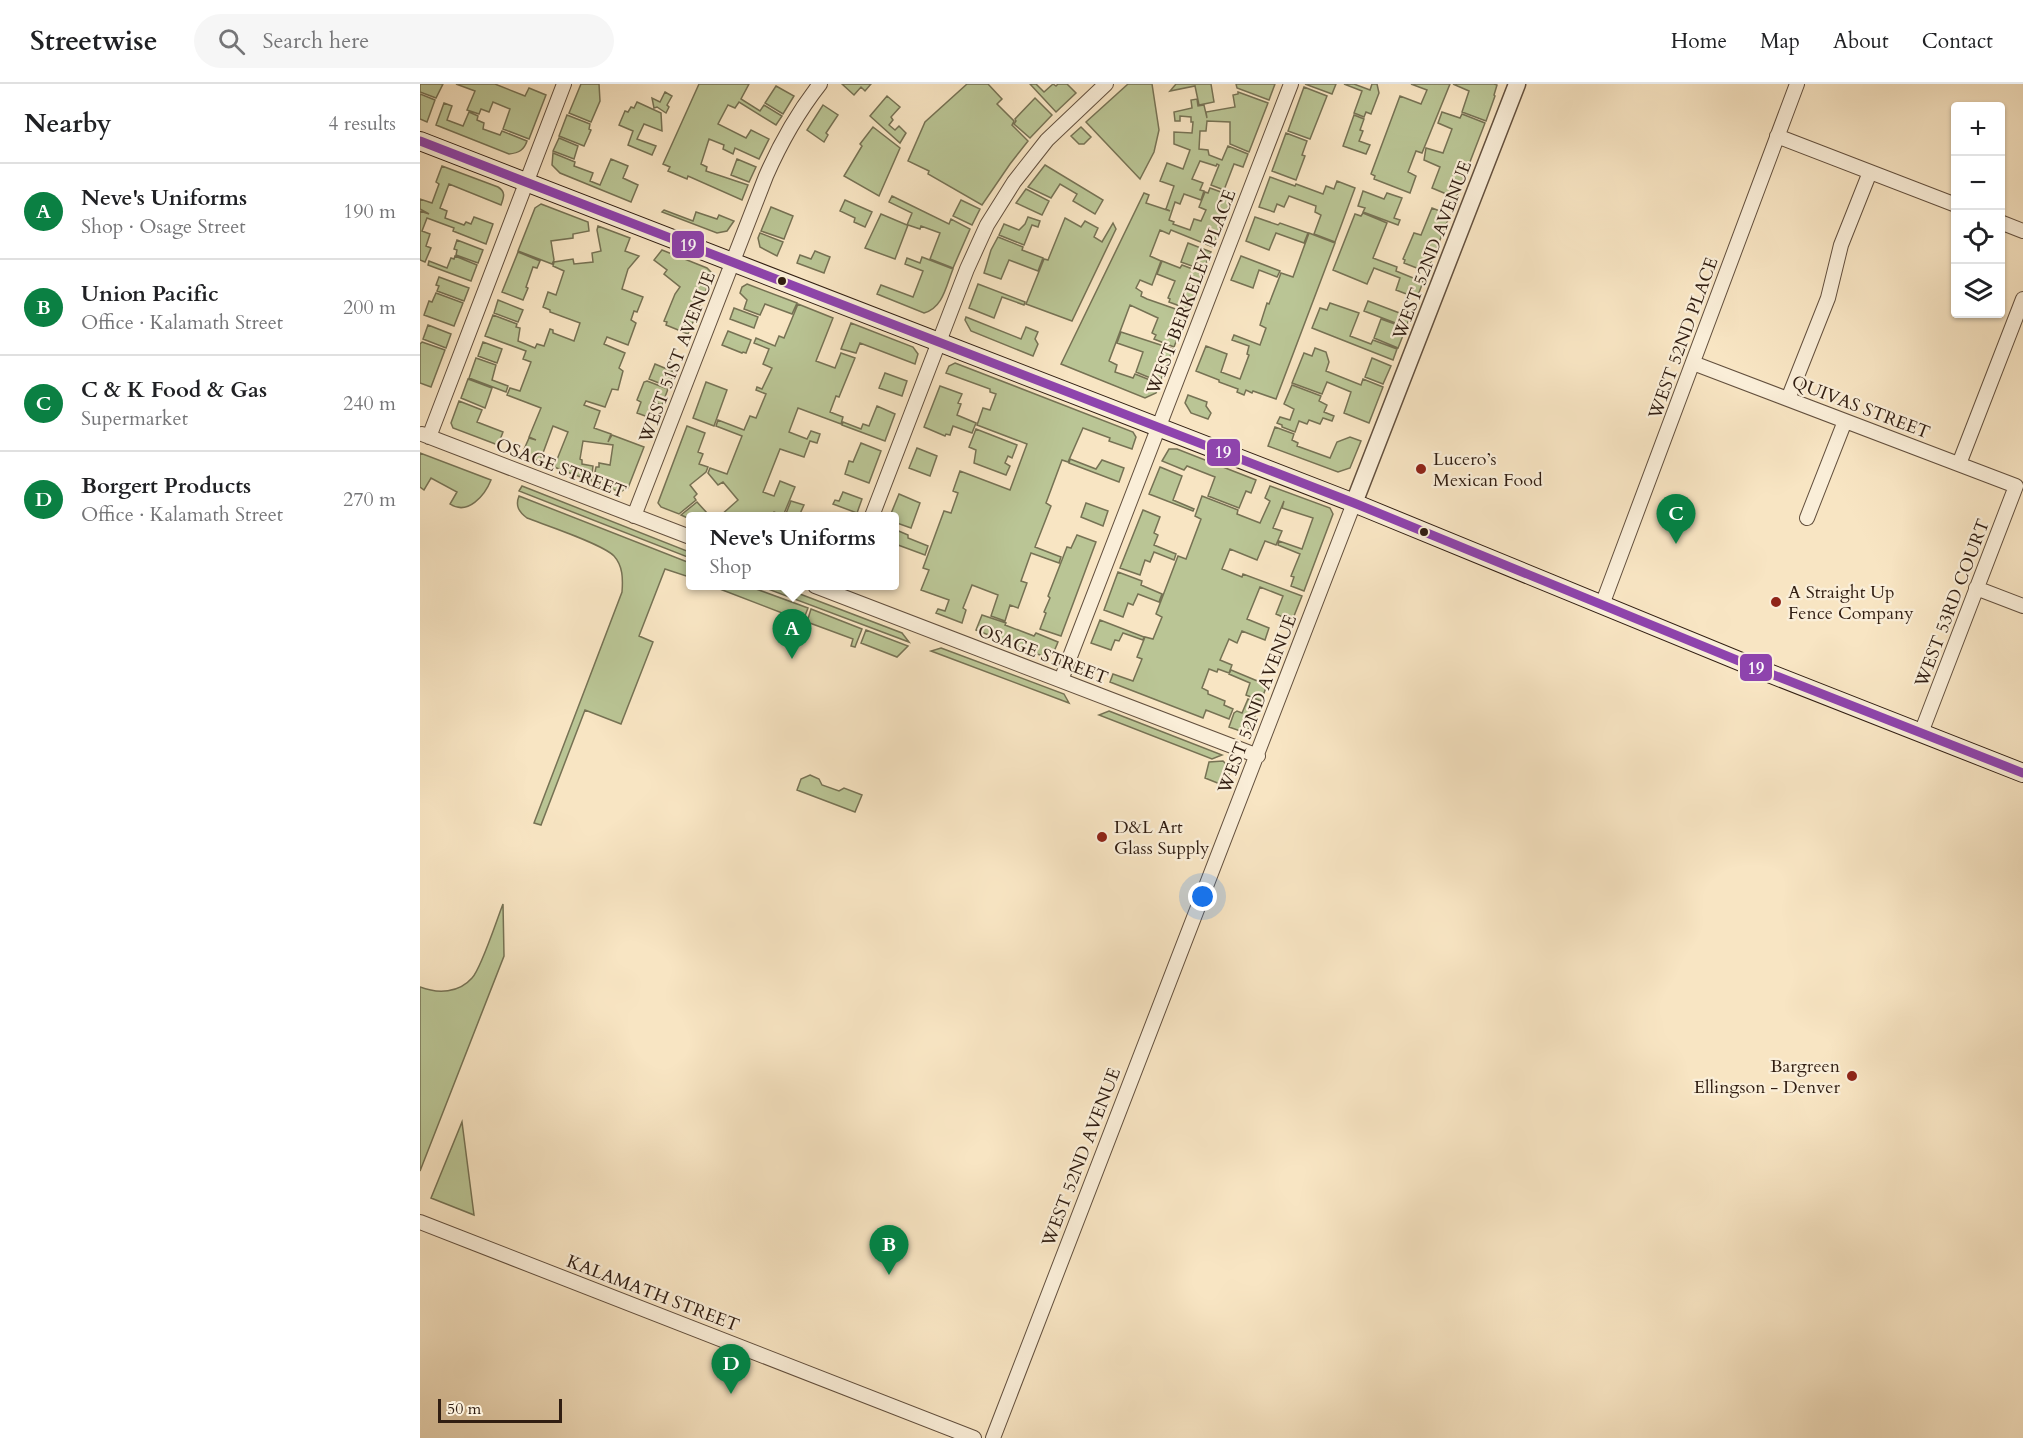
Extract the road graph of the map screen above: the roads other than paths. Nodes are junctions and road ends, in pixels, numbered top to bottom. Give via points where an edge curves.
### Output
1 (564, 84) edge
2 (820, 84) edge
3 (1106, 84) edge
4 (1291, 84) edge
5 (1517, 84) edge
6 (1797, 84) edge
7 (1777, 136) junction
8 (420, 141) edge
9 (1870, 172) junction
10 (526, 182) junction
11 (1951, 203) edge
12 (2005, 224) edge
13 (2023, 231) edge
14 (733, 262) junction
15 (2023, 299) edge
16 (939, 342) junction
17 (1693, 363) junction
18 (1788, 399) junction
19 (1845, 421) junction
20 (1158, 427) junction
21 (424, 435) edge
22 (1959, 464) junction
23 (2016, 486) joint
24 (1354, 503) junction
25 (874, 512) edge
26 (634, 516) junction
27 (1807, 518) dead end
28 (686, 536) edge
29 (1976, 588) junction
30 (844, 591) edge
31 (1602, 605) junction
32 (2023, 606) edge
33 (1061, 680) junction
34 (1921, 733) junction
35 (1258, 756) junction
36 (2023, 773) edge
37 (420, 1222) edge
38 (974, 1438) edge
39 (993, 1438) edge

1 - 10 street
2 - 14 street, WEST 51ST AVENUE via 774,159
3 - 16 street via 1047,140 1000,202 977,246
4 - 20 street, WEST BERKELEY PLACE
5 - 24 street, WEST 52ND AVENUE
6 - 7 street, WEST 52ND PLACE
7 - 9 street
7 - 17 street, WEST 52ND PLACE
8 - 10 main road
9 - 11 street
9 - 18 street via 1841,245 1828,298
10 - 14 main road
10 - 21 street
12 - 13 street
14 - 16 main road
14 - 26 street, WEST 51ST AVENUE
15 - 22 street
16 - 20 main road
16 - 25 street
17 - 18 street, QUIVAS STREET
17 - 31 street, WEST 52ND PLACE
18 - 19 street, QUIVAS STREET
19 - 22 street, QUIVAS STREET
19 - 27 street
20 - 24 main road
20 - 33 street, WEST BERKELEY PLACE
21 - 26 street, OSAGE STREET
22 - 23 street, QUIVAS STREET
23 - 29 street, WEST 53RD COURT
24 - 31 main road
24 - 35 street, WEST 52ND AVENUE
26 - 28 street, OSAGE STREET
29 - 32 street
29 - 34 street, WEST 53RD COURT
30 - 33 street, OSAGE STREET
31 - 34 main road
33 - 35 street, OSAGE STREET
34 - 36 main road
35 - 39 street, WEST 52ND AVENUE
37 - 38 street, KALAMATH STREET

